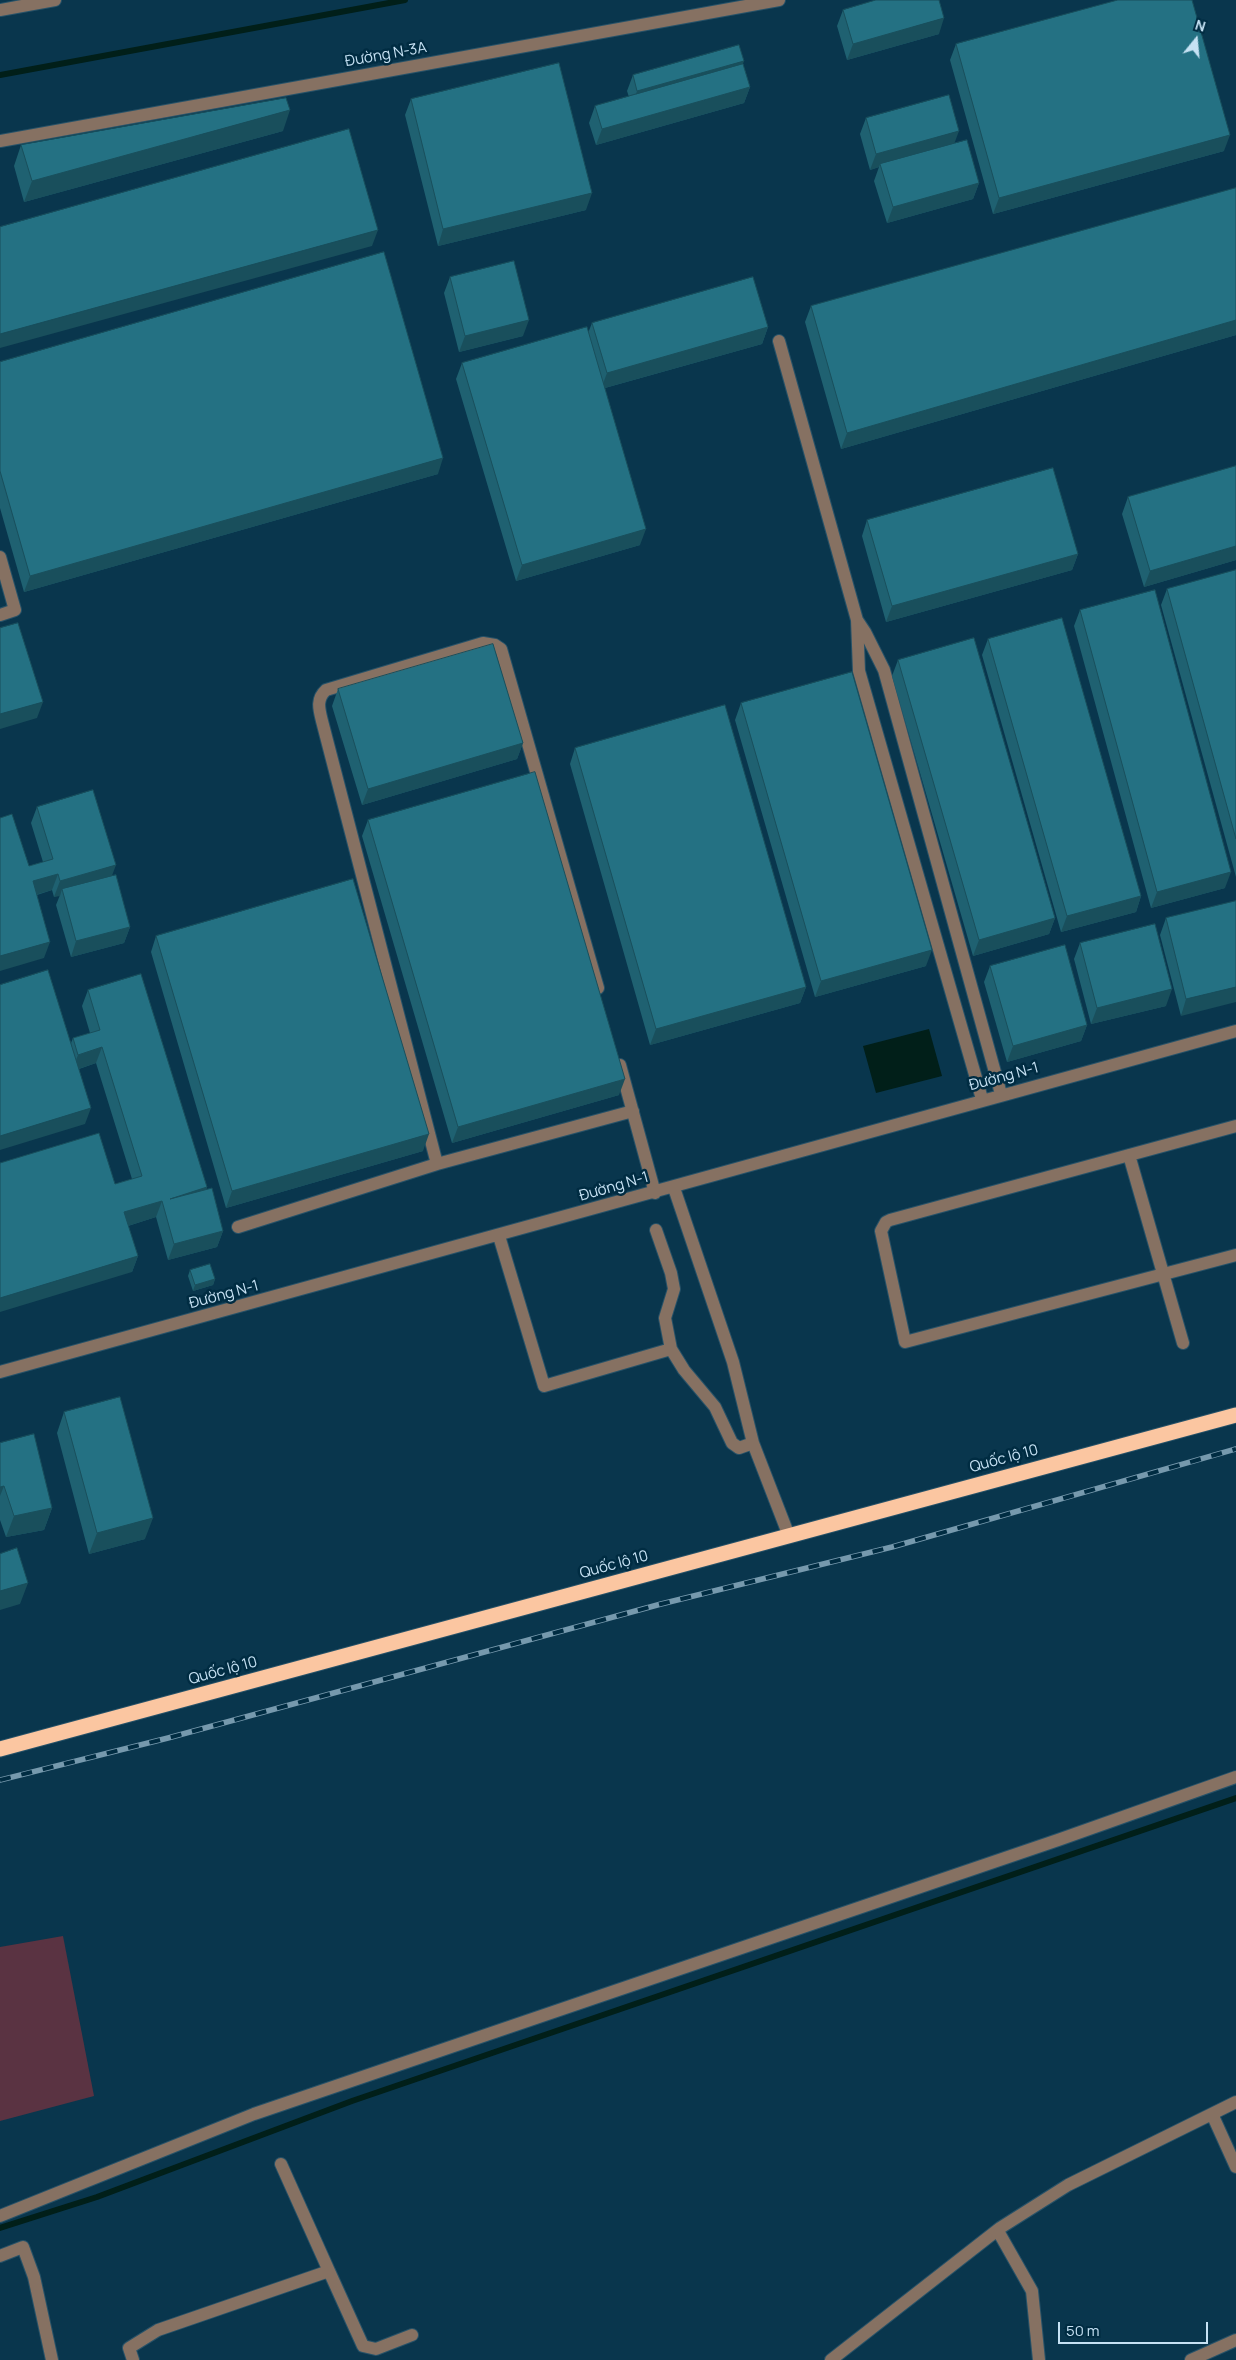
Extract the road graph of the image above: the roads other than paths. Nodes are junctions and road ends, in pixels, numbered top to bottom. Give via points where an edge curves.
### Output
1 (55, 0) edge
2 (778, 0) edge
3 (0, 10) edge
4 (0, 142) edge
5 (779, 341) dead end
6 (0, 557) edge
7 (0, 615) edge
8 (857, 620) junction
9 (601, 998) edge
10 (1236, 1031) edge
11 (617, 1054) edge
12 (1001, 1094) junction
13 (982, 1099) junction
14 (633, 1111) junction
15 (1236, 1126) edge
16 (1130, 1155) junction
17 (437, 1164) junction
18 (674, 1188) junction
19 (655, 1193) junction
20 (238, 1228) dead end
21 (656, 1230) dead end
22 (498, 1236) junction
23 (1236, 1255) edge
24 (1163, 1274) junction
25 (1183, 1343) dead end
26 (672, 1349) junction
27 (0, 1372) edge
28 (1236, 1415) edge
29 (753, 1443) junction
30 (789, 1536) junction
31 (0, 1749) edge
32 (1236, 1777) edge
33 (1236, 2102) edge
34 (1212, 2114) junction
35 (280, 2164) dead end
36 (1236, 2167) edge
37 (0, 2216) edge
38 (998, 2231) junction
39 (0, 2256) edge
40 (329, 2271) junction
41 (412, 2335) dead end
42 (1236, 2340) edge
43 (52, 2360) edge
44 (133, 2360) edge
45 (831, 2360) edge
46 (1039, 2360) edge
47 (1192, 2360) edge

1 - 3 street
2 - 4 street, Đường N-3A
5 - 8 street
6 - 7 street via 15,610
8 - 12 street via 884,670
8 - 13 street via 858,671
9 - 17 street via 501,649 483,643 321,694 318,704 322,721
10 - 12 street, Đường N-1
11 - 14 street
12 - 13 street, Đường N-1
13 - 18 street, Đường N-1
14 - 17 street
14 - 19 street
15 - 16 street
16 - 24 street
16 - 24 street via 886,1222 881,1238 905,1342
17 - 20 street
18 - 19 street, Đường N-1
18 - 29 street via 733,1362
19 - 22 street, Đường N-1
21 - 26 street via 674,1289 665,1318
22 - 26 street via 544,1386
22 - 27 street, Đường N-1
23 - 24 street
24 - 25 street
26 - 29 street via 684,1370 715,1407 732,1443 739,1448
28 - 30 highway, Quốc lộ 10
29 - 30 street
30 - 31 highway, Quốc lộ 10
32 - 37 street via 254,2114
33 - 34 street
34 - 36 street
34 - 38 street via 1068,2185
35 - 40 street
38 - 45 street
38 - 46 street via 1032,2292
39 - 43 street via 23,2247 34,2276
40 - 41 street via 363,2346 376,2349
40 - 44 street via 158,2330 129,2348
42 - 47 street

